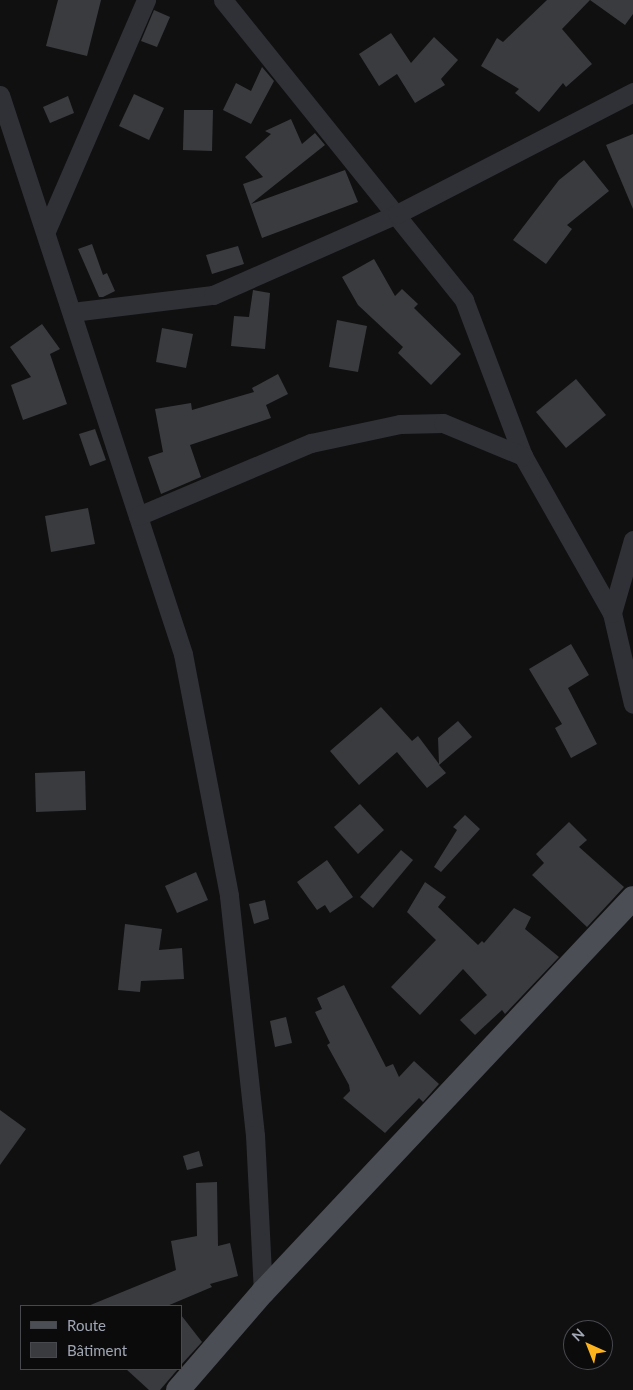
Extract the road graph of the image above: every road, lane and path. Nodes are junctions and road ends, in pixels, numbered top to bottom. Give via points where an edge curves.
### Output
1 (146, 0) edge
2 (222, 0) edge
3 (633, 92) edge
4 (0, 96) edge
5 (397, 214) junction
6 (46, 231) junction
7 (72, 312) junction
8 (523, 456) junction
9 (138, 516) junction
10 (633, 540) edge
11 (612, 613) junction
12 (633, 704) edge
13 (633, 898) edge
14 (263, 1292) junction
15 (178, 1390) edge

1 - 6 street
2 - 5 street
3 - 5 street
4 - 6 street
5 - 7 street via 213,295
5 - 8 street via 464,300
6 - 7 street
7 - 9 street
8 - 9 street via 443,423 400,424 310,443
8 - 11 street
9 - 14 street via 183,654 229,896 255,1135
10 - 11 street
11 - 12 street
13 - 14 main road
14 - 15 main road

